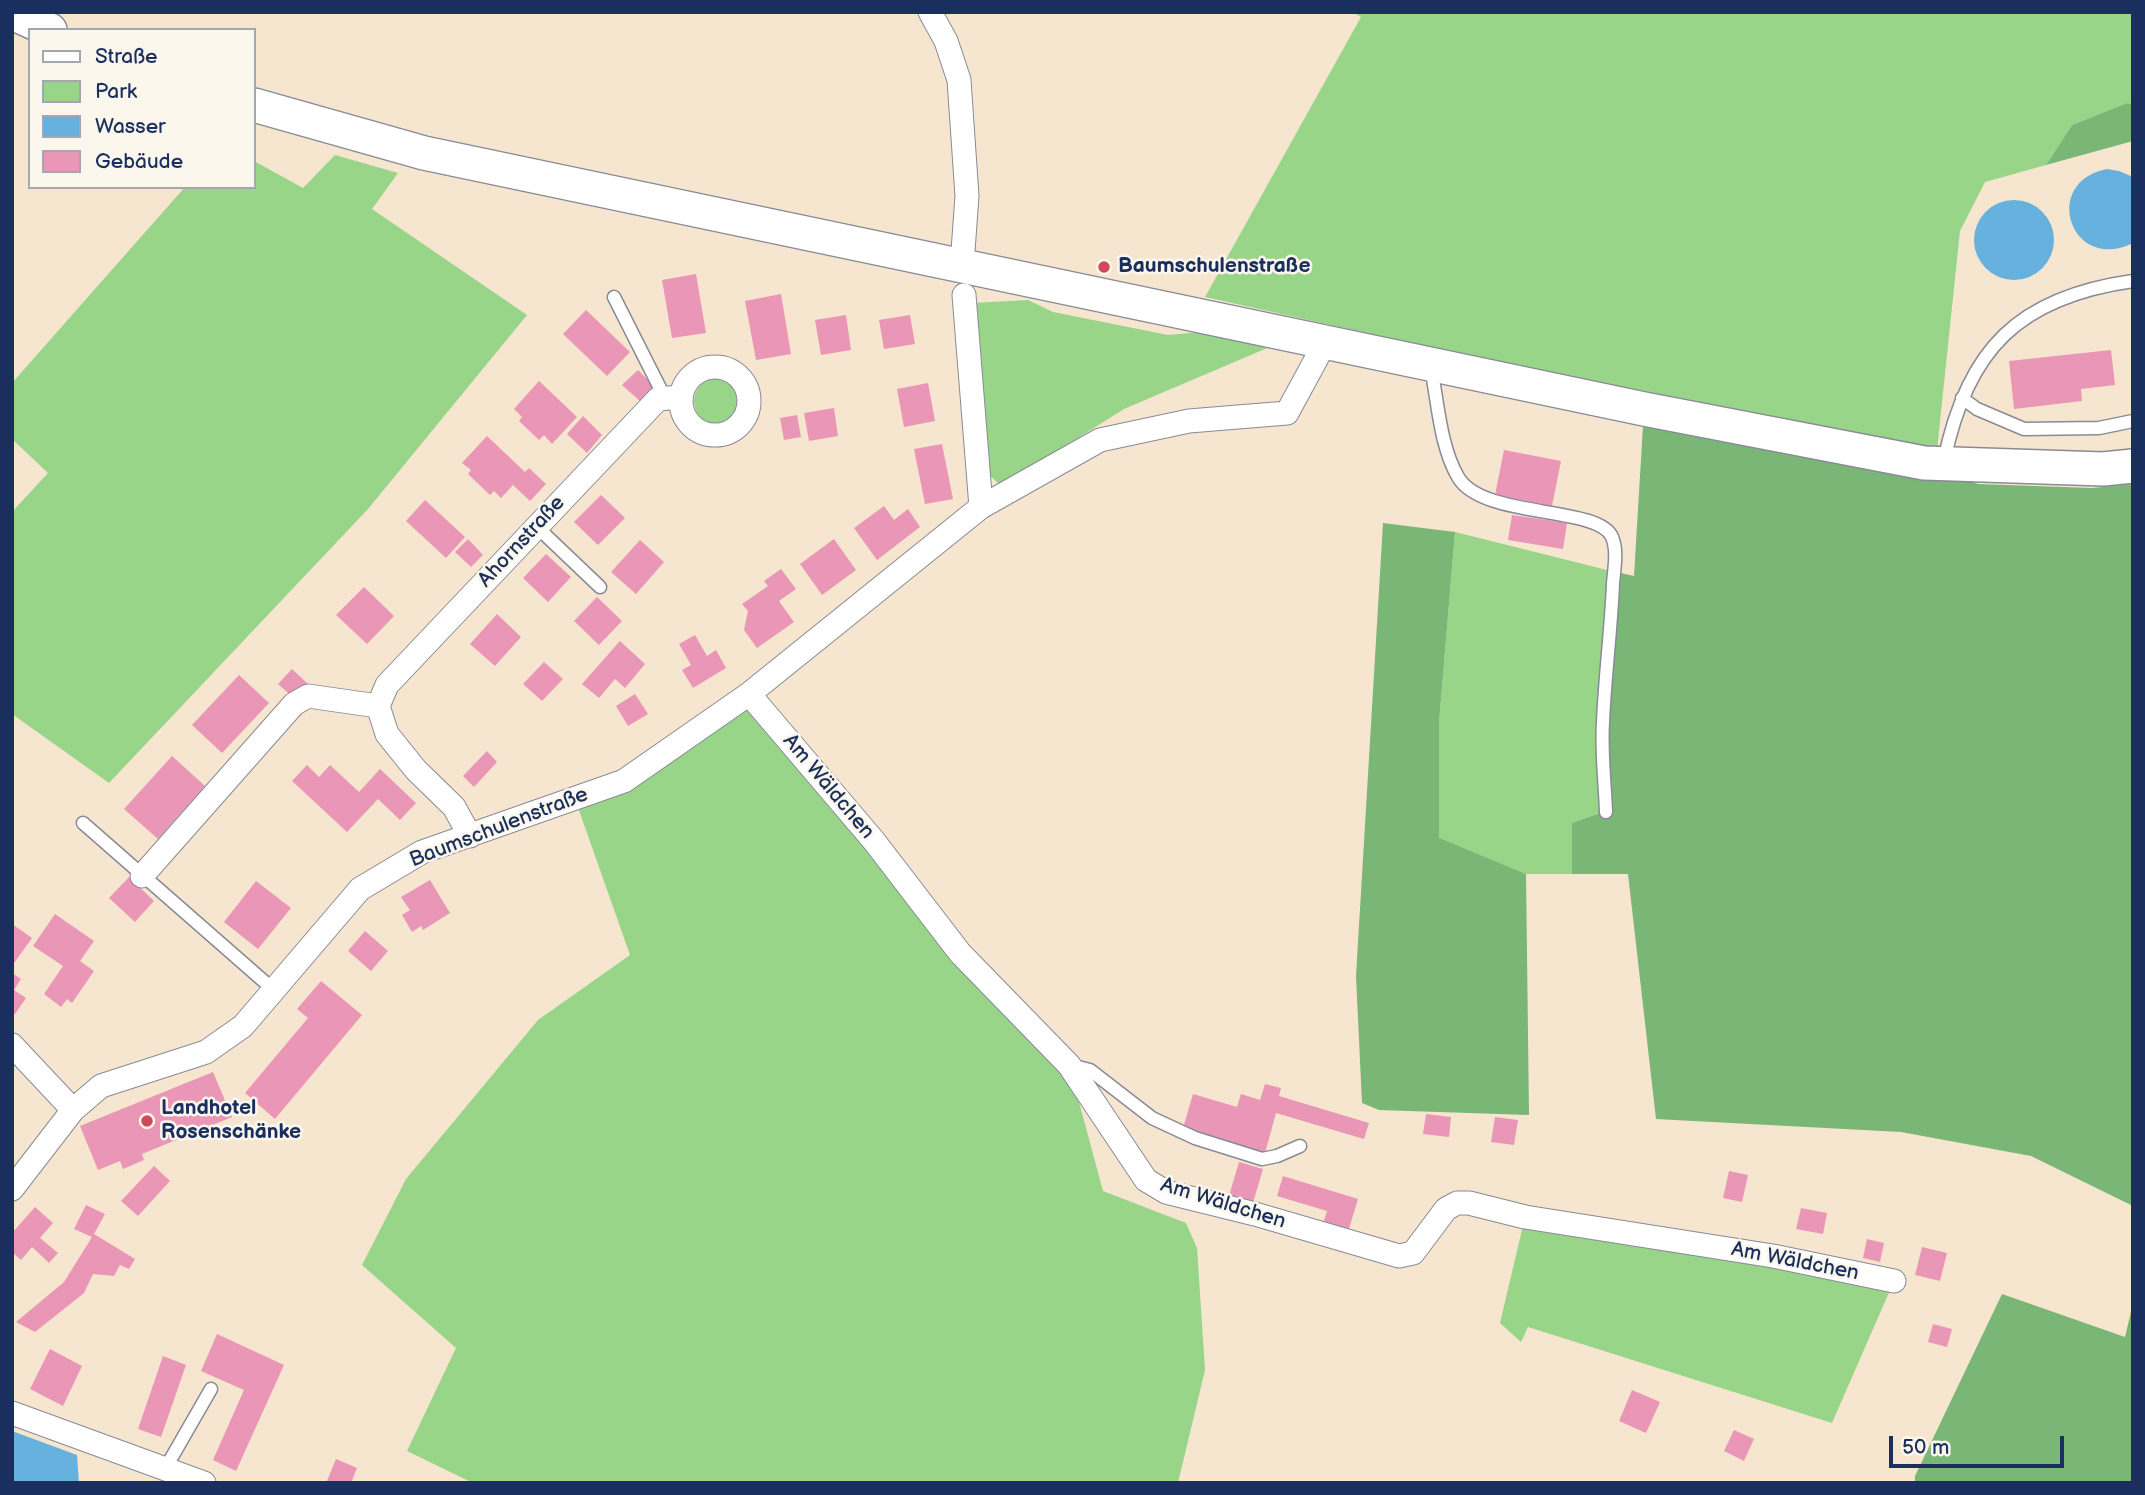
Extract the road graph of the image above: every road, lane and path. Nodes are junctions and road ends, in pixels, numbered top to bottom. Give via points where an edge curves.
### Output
1 (930, 12) edge
2 (12, 13) edge
3 (46, 28) edge
4 (256, 107) edge
5 (963, 280) junction
6 (2133, 281) edge
7 (614, 297) dead end
8 (1322, 342) junction
9 (1431, 365) junction
10 (673, 398) joint
11 (1962, 398) junction
12 (2133, 421) edge
13 (1944, 465) junction
14 (2133, 466) edge
15 (981, 507) junction
16 (537, 527) junction
17 (600, 587) dead end
18 (749, 694) junction
19 (378, 706) junction
20 (1606, 813) dead end
21 (83, 823) dead end
22 (470, 836) junction
23 (142, 876) junction
24 (275, 991) junction
25 (12, 1045) edge
26 (1069, 1065) junction
27 (73, 1110) junction
28 (1300, 1146) dead end
29 (12, 1189) edge
30 (1894, 1281) dead end
31 (211, 1389) dead end
32 (12, 1413) edge
33 (165, 1469) junction
34 (204, 1483) edge

1 - 5 street via 959,79 967,196
2 - 3 main road
4 - 5 main road via 424,153
5 - 8 main road
5 - 15 street
6 - 11 lane via 2064,296 2023,317 1989,349
7 - 10 lane
8 - 9 main road
8 - 15 street, Baumschulenstraße via 1287,413 1189,421 1100,440
9 - 13 main road
9 - 20 lane via 1445,438 1459,479 1479,495 1586,520 1607,529 1612,538 1614,576 1603,724
10 - 16 street, Ahornstraße via 658,399
11 - 12 lane via 2024,429 2099,428
11 - 13 lane
13 - 14 main road
15 - 18 street, Baumschulenstraße
16 - 17 lane
16 - 19 street, Ahornstraße via 387,685
18 - 22 street, Baumschulenstraße via 624,781
18 - 26 street, Am Wäldchen via 960,953
19 - 22 street via 387,734 416,771 454,807
19 - 23 street via 308,696 294,704
21 - 23 lane
22 - 24 street, Baumschulenstraße via 422,852 360,889
23 - 24 lane
24 - 27 street, Baumschulenstraße via 243,1026 206,1052 101,1086
25 - 27 street
26 - 28 lane via 1090,1070 1152,1118 1195,1138 1262,1158
26 - 30 street, Am Wäldchen via 1146,1180 1166,1192 1399,1256 1413,1253 1446,1209 1469,1203 1525,1217 1773,1256
27 - 29 street, Baumschulenstraße
31 - 33 lane
32 - 33 street
33 - 34 street

